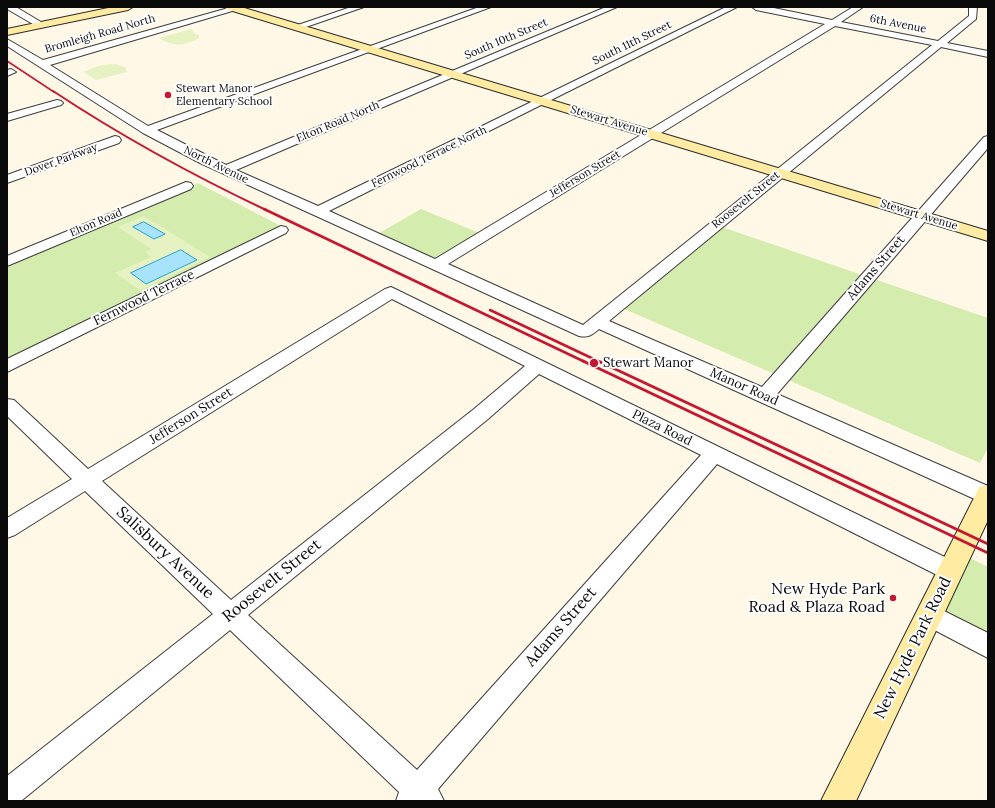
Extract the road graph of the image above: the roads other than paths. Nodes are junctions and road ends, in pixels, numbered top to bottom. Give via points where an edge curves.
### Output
1 (10, 7) edge
2 (128, 7) edge
3 (360, 7) edge
4 (487, 7) edge
5 (613, 7) edge
6 (733, 7) edge
7 (756, 7) edge
8 (859, 7) edge
9 (973, 7) edge
10 (232, 8) edge
11 (833, 23) junction
12 (41, 25) junction
13 (297, 27) junction
14 (7, 32) edge
15 (7, 42) edge
16 (939, 44) junction
17 (370, 49) junction
18 (988, 54) edge
19 (41, 64) junction
20 (452, 74) junction
21 (542, 101) junction
22 (57, 103) dead end
23 (7, 118) edge
24 (147, 130) junction
25 (651, 134) junction
26 (115, 140) dead end
27 (988, 140) edge
28 (225, 170) junction
29 (780, 173) junction
30 (7, 179) edge
31 (186, 186) dead end
32 (317, 212) junction
33 (922, 216) junction
34 (281, 230) dead end
35 (988, 236) edge
36 (7, 261) edge
37 (436, 265) junction
38 (375, 303) joint
39 (598, 322) junction
40 (7, 366) edge
41 (537, 366) junction
42 (764, 396) junction
43 (7, 404) edge
44 (714, 454) junction
45 (87, 480) junction
46 (986, 503) edge
47 (7, 529) edge
48 (951, 571) junction
49 (230, 614) junction
50 (930, 615) junction
51 (988, 646) edge
52 (7, 794) edge
53 (419, 798) edge
54 (838, 801) edge

1 - 12 street
2 - 12 main road
3 - 13 street
4 - 17 street
5 - 20 street, South 10th Street
6 - 21 street, South 11th Street
7 - 11 street, 6th Avenue
8 - 11 street, Jefferson Street
9 - 16 street, Roosevelt Street via 973,17
10 - 13 main road, Stewart Avenue
10 - 19 street, Bromleigh Road North
11 - 16 street, 6th Avenue
11 - 25 street, Jefferson Street
12 - 14 main road
13 - 17 main road, Stewart Avenue
15 - 19 street, North Avenue
16 - 18 street, 6th Avenue
16 - 29 street, Roosevelt Street
17 - 20 main road, Stewart Avenue
17 - 24 street
19 - 24 street, North Avenue
20 - 21 main road, Stewart Avenue
20 - 28 street, Elton Road North
21 - 25 main road, Stewart Avenue
21 - 32 street, Fernwood Terrace North
22 - 23 street
24 - 28 street, North Avenue
25 - 29 main road, Stewart Avenue
25 - 37 street, Jefferson Street
26 - 30 street, Dover Parkway
27 - 33 street, Adams Street
28 - 32 street, North Avenue
29 - 33 main road, Stewart Avenue
29 - 39 street, Roosevelt Street
31 - 36 street, Elton Road
32 - 37 street, North Avenue
33 - 35 main road, Stewart Avenue
33 - 42 street, Adams Street
34 - 40 street, Fernwood Terrace
37 - 39 street via 585,332
38 - 41 street, Plaza Road via 391,292
38 - 45 street, Jefferson Street
39 - 42 street, Manor Road
41 - 44 street, Plaza Road
41 - 49 street, Roosevelt Street via 481,414
42 - 46 street, Manor Road
43 - 45 street, Salisbury Avenue
44 - 48 street, Plaza Road
44 - 53 street, Adams Street
45 - 47 street, Jefferson Street
45 - 49 street, Salisbury Avenue
46 - 48 main road, New Hyde Park Road
48 - 50 main road, New Hyde Park Road
49 - 52 street, Roosevelt Street
49 - 53 street, Salisbury Avenue
50 - 51 street
50 - 54 main road, New Hyde Park Road

